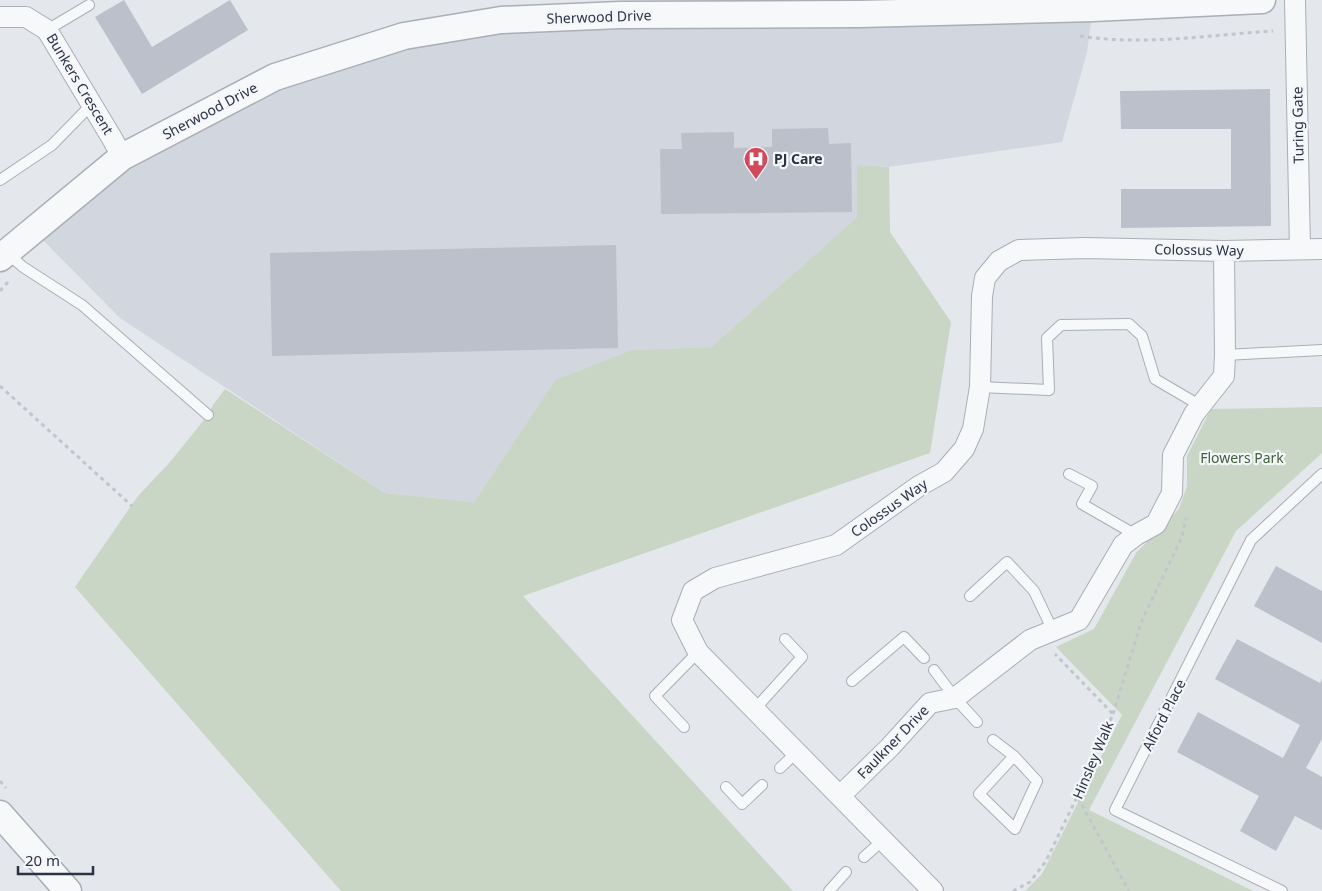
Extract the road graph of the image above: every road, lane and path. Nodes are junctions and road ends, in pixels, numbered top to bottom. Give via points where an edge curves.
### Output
1 (1262, 0) edge
2 (1295, 0) edge
3 (89, 5) dead end
4 (0, 17) edge
5 (1296, 29) junction
6 (47, 30) junction
7 (1073, 35) dead end
8 (92, 104) junction
9 (122, 157) junction
10 (0, 180) edge
11 (1300, 249) junction
12 (1322, 249) edge
13 (1224, 251) junction
14 (10, 259) edge
15 (0, 291) edge
16 (1322, 350) edge
17 (1226, 355) junction
18 (0, 386) edge
19 (980, 387) junction
20 (1200, 406) junction
21 (208, 415) dead end
22 (1069, 474) dead end
23 (1322, 474) edge
24 (132, 506) dead end
25 (1187, 508) dead end
26 (1136, 535) junction
27 (970, 596) dead end
28 (1046, 634) junction
29 (785, 639) dead end
30 (698, 652) junction
31 (924, 658) dead end
32 (934, 670) dead end
33 (852, 681) dead end
34 (955, 698) junction
35 (755, 709) junction
36 (1113, 714) junction
37 (977, 722) dead end
38 (684, 728) dead end
39 (994, 740) dead end
40 (797, 752) junction
41 (1014, 756) junction
42 (780, 768) dead end
43 (762, 785) dead end
44 (726, 788) dead end
45 (840, 796) junction
46 (1077, 797) junction
47 (0, 814) edge
48 (883, 840) junction
49 (864, 857) dead end
50 (846, 872) dead end
51 (68, 891) edge
52 (829, 891) edge
53 (933, 891) edge
54 (1013, 891) edge
55 (1129, 891) edge
56 (1282, 891) edge

1 - 9 street, Sherwood Drive via 1093,8 860,14 620,15 502,20 404,36 275,77
2 - 5 street, Turing Gate
3 - 6 lane
4 - 6 street, Bunkers Crescent via 26,17
5 - 7 path via 1165,39 1108,40
5 - 11 street, Turing Gate
6 - 8 street, Bunkers Crescent
8 - 9 street, Bunkers Crescent
8 - 10 lane via 52,145
9 - 14 street, Sherwood Drive
11 - 12 street, Colossus Way
11 - 13 street, Colossus Way
13 - 17 street, Faulkner Drive
13 - 19 street, Colossus Way via 1019,250 999,261 985,278 982,296
14 - 15 path
14 - 21 lane via 82,305
16 - 17 lane
17 - 20 street, Faulkner Drive via 1224,376
18 - 24 path
19 - 20 lane via 1049,390 1047,338 1060,325 1129,324 1142,336 1155,379
19 - 30 street, Colossus Way via 973,429 964,449 944,472 836,545 715,578 693,591 682,620
20 - 26 street, Faulkner Drive via 1173,455 1172,493 1156,524
22 - 26 lane via 1092,486 1082,504
23 - 56 lane, Alford Place via 1252,540 1116,810
25 - 36 path via 1182,537 1142,620
26 - 28 street, Faulkner Drive via 1123,545 1079,620
27 - 28 lane via 1007,562 1034,591
28 - 34 street, Faulkner Drive via 1030,640
28 - 36 path, Hinsley Walk
29 - 35 lane via 802,657
30 - 35 street, Colossus Way
30 - 38 lane via 655,696
31 - 33 lane via 904,637
32 - 34 lane
34 - 37 lane
34 - 45 street, Faulkner Drive via 930,703
35 - 40 street, Colossus Way
36 - 46 path, Hinsley Walk
39 - 41 lane
40 - 42 lane
40 - 45 street, Colossus Way
41 - 41 lane via 1037,781 1015,829 979,794
43 - 44 lane via 742,804
45 - 48 street, Colossus Way
46 - 54 path, Hinsley Walk via 1046,861 1030,882
46 - 55 path
47 - 51 street
48 - 49 lane
48 - 53 street, Colossus Way
50 - 52 lane

